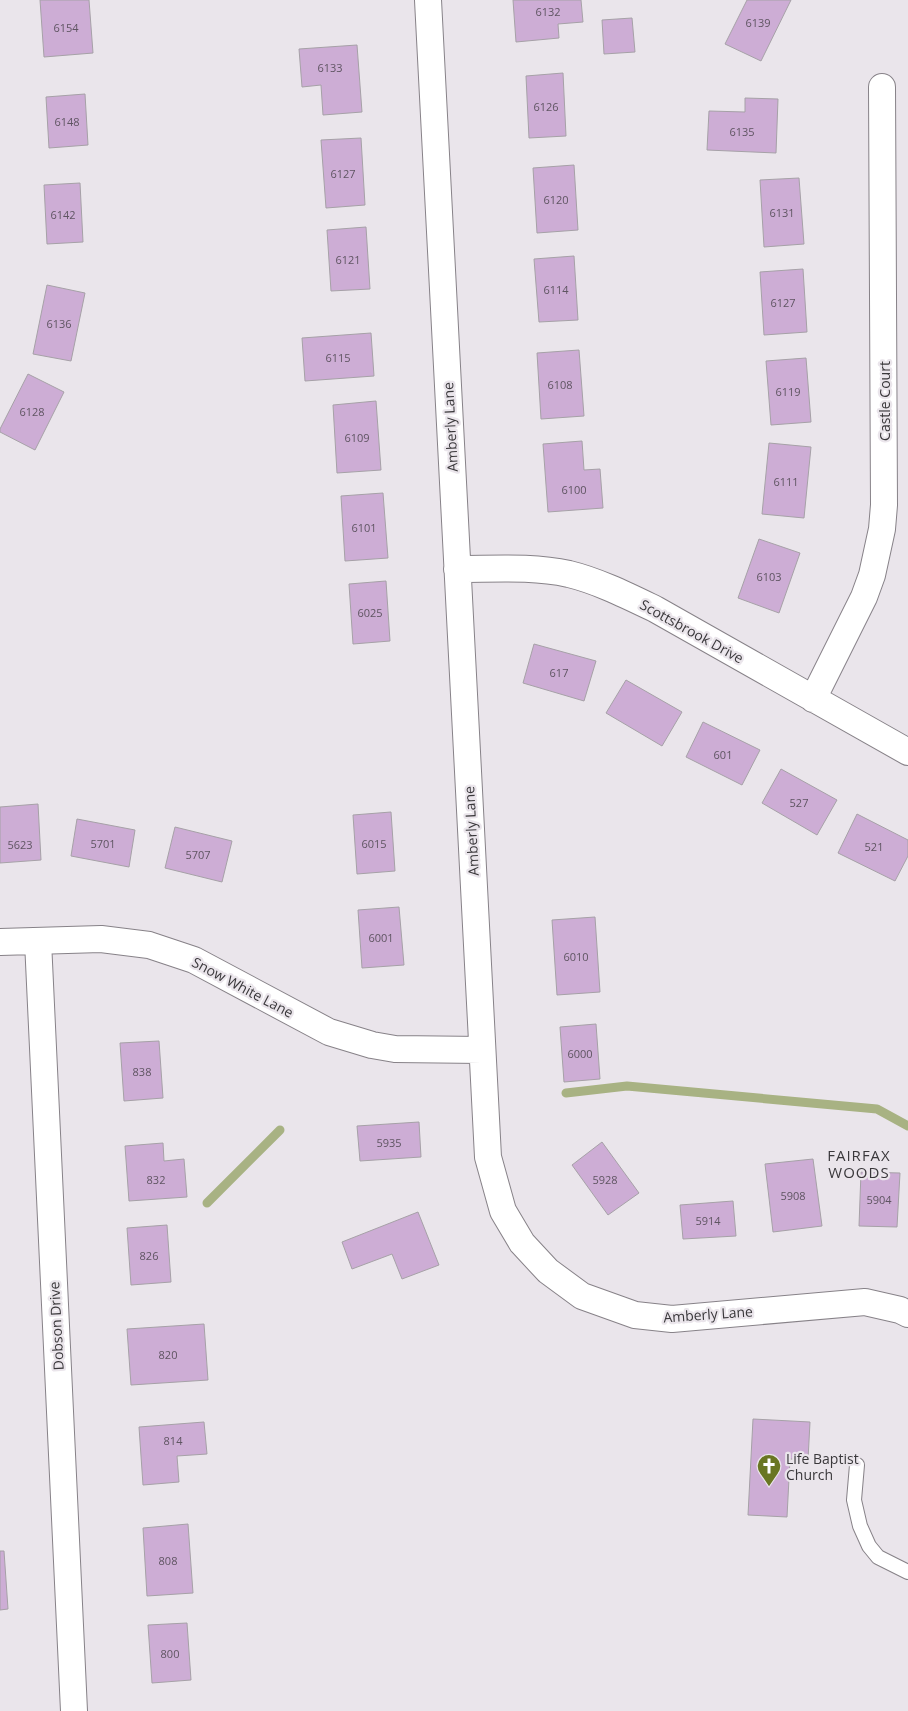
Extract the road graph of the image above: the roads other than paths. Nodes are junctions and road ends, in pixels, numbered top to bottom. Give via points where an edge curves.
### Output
1 (428, 0) edge
2 (882, 87) dead end
3 (457, 569) junction
4 (813, 699) junction
5 (908, 752) edge
6 (38, 940) junction
7 (0, 942) edge
8 (482, 1050) junction
9 (908, 1314) edge
10 (857, 1465) dead end
11 (908, 1572) edge
12 (74, 1711) edge

1 - 3 street, Amberly Lane
2 - 4 street, Castle Court via 882,529 864,597
3 - 4 street, Scottsbrook Drive via 531,568 570,574 614,590 655,609
3 - 8 street, Amberly Lane
4 - 5 street, Scottsbrook Drive
6 - 7 street, Snow White Lane
6 - 8 street, Snow White Lane via 101,938 149,945 194,960 329,1032 395,1049
6 - 12 street, Dobson Drive
8 - 9 street, Amberly Lane via 488,1157 503,1211 522,1243 548,1271 582,1296 635,1315 672,1319 865,1302
10 - 11 lane via 854,1500 869,1546 878,1557

